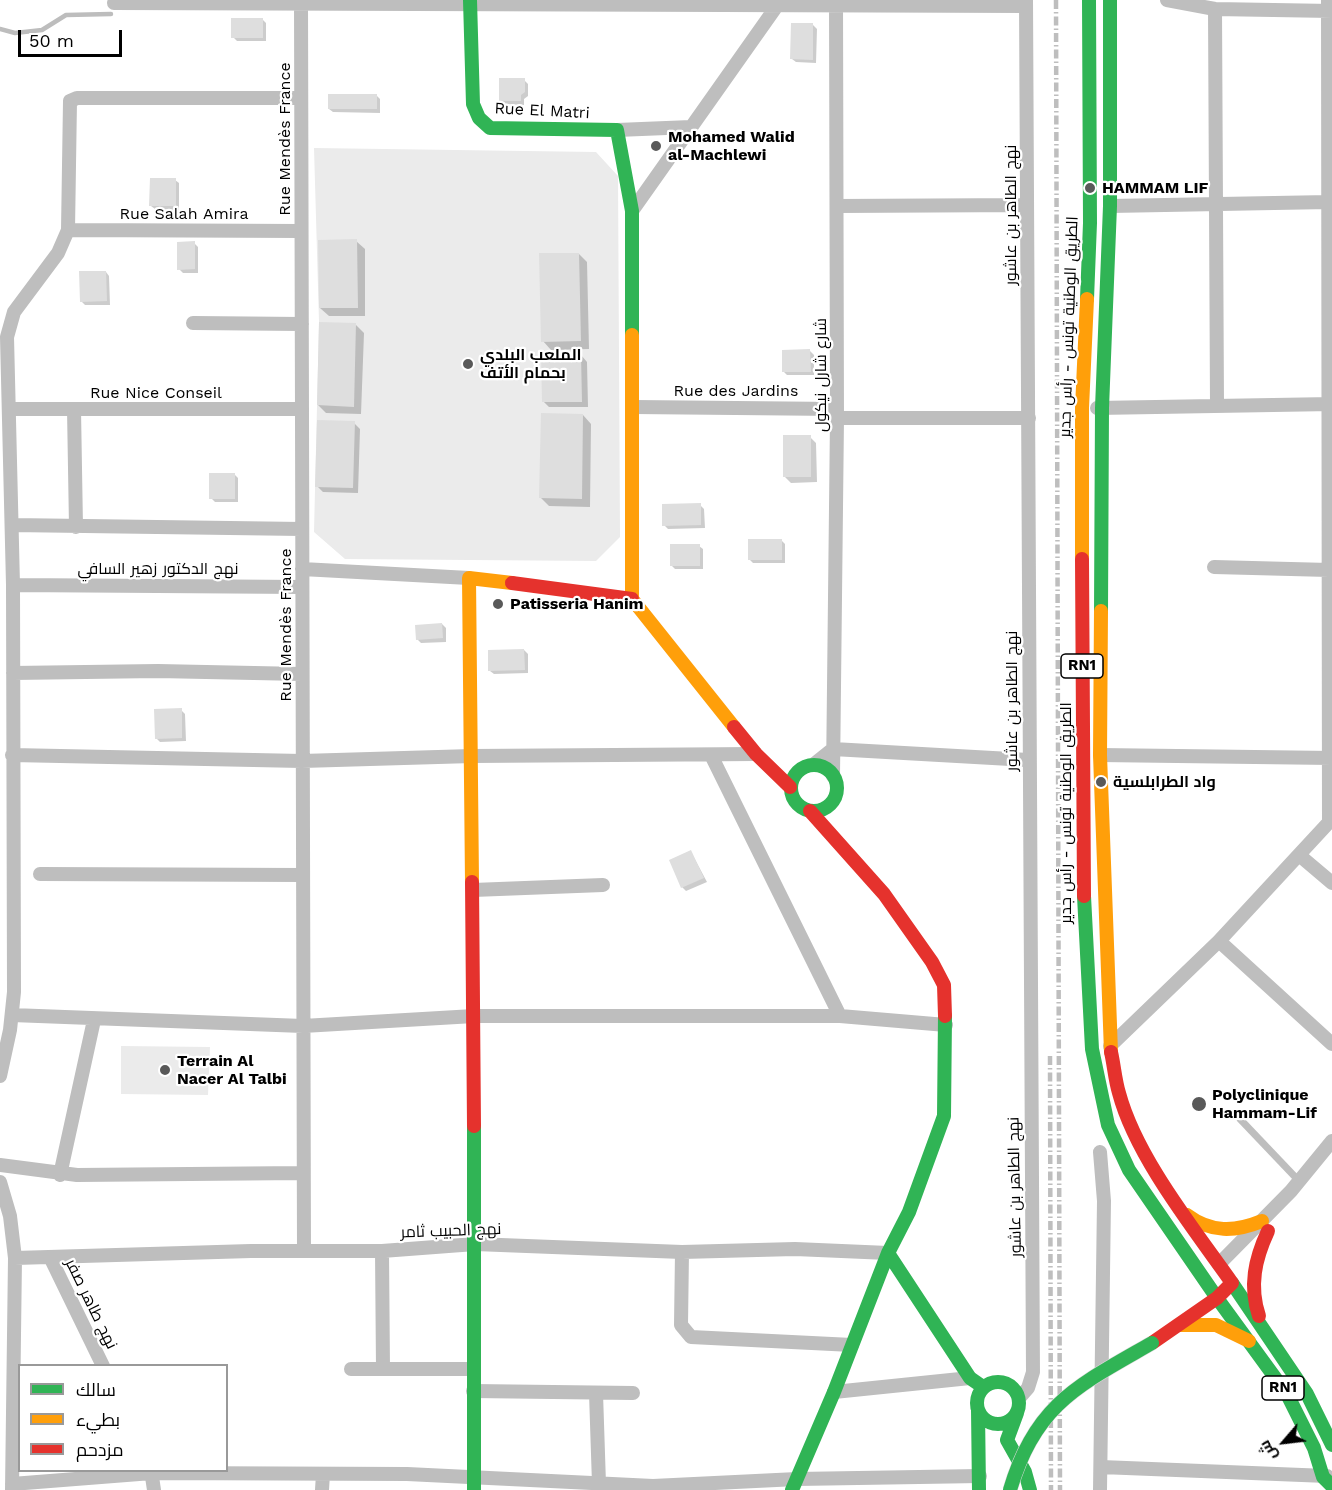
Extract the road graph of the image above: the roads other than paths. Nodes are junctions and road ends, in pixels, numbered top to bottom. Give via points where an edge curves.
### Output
1 (1089, 0) edge
2 (1110, 0) edge
3 (1167, 0) edge
4 (301, 2) edge
5 (470, 2) edge
6 (593, 2) edge
7 (695, 2) edge
8 (114, 3) dead end
9 (780, 3) edge
10 (836, 3) edge
11 (1026, 3) edge
12 (1329, 7) edge
13 (1215, 9) junction
14 (301, 98) junction
15 (691, 128) junction
16 (617, 130) junction
17 (1329, 202) junction
18 (1216, 204) junction
19 (1027, 205) junction
20 (837, 206) junction
21 (1110, 207) junction
22 (632, 211) junction
23 (68, 230) junction
24 (301, 231) junction
25 (193, 323) dead end
26 (302, 324) junction
27 (1217, 404) junction
28 (1331, 404) edge
29 (634, 407) junction
30 (1082, 408) junction
31 (1102, 408) junction
32 (9, 409) junction
33 (74, 409) junction
34 (302, 409) junction
35 (837, 413) junction
36 (1029, 418) junction
37 (12, 525) junction
38 (76, 527) junction
39 (302, 529) junction
40 (1214, 567) dead end
41 (302, 570) junction
42 (1329, 570) junction
43 (469, 578) junction
44 (14, 585) junction
45 (302, 587) junction
46 (632, 599) junction
47 (13, 673) junction
48 (302, 674) junction
49 (832, 749) junction
50 (711, 754) junction
51 (756, 754) junction
52 (12, 755) junction
53 (1100, 755) junction
54 (472, 756) junction
55 (1331, 758) edge
56 (1028, 760) junction
57 (302, 761) junction
58 (808, 766) junction
59 (833, 776) junction
60 (790, 787) junction
61 (834, 799) junction
62 (810, 811) junction
63 (1331, 821) edge
64 (840, 846) junction
65 (1299, 855) junction
66 (40, 874) dead end
67 (303, 875) junction
68 (1332, 884) edge
69 (603, 885) dead end
70 (473, 890) junction
71 (1219, 941) junction
72 (12, 1015) junction
73 (474, 1016) junction
74 (840, 1016) junction
75 (94, 1020) junction
76 (946, 1025) junction
77 (303, 1026) junction
78 (1332, 1044) edge
79 (1110, 1046) junction
80 (0, 1076) edge
81 (1240, 1119) dead end
82 (1332, 1141) edge
83 (1100, 1152) dead end
84 (0, 1165) edge
85 (303, 1173) junction
86 (60, 1175) junction
87 (0, 1182) edge
88 (1295, 1186) junction
89 (1180, 1209) junction
90 (1265, 1226) junction
91 (476, 1244) junction
92 (304, 1250) junction
93 (382, 1251) junction
94 (682, 1252) junction
95 (1186, 1252) junction
96 (888, 1253) junction
97 (50, 1257) junction
98 (15, 1258) junction
99 (1219, 1264) junction
100 (1204, 1278) junction
101 (1232, 1283) junction
102 (1217, 1298) junction
103 (1179, 1325) junction
104 (1266, 1331) junction
105 (1249, 1341) junction
106 (852, 1345) junction
107 (103, 1364) edge
108 (351, 1369) dead end
109 (383, 1369) junction
110 (473, 1369) junction
111 (970, 1378) junction
112 (983, 1387) junction
113 (473, 1391) junction
114 (834, 1392) junction
115 (596, 1393) junction
116 (633, 1393) dead end
117 (1018, 1395) junction
118 (978, 1410) junction
119 (1017, 1411) junction
120 (1332, 1444) edge
121 (1101, 1467) junction
122 (152, 1472) edge
123 (323, 1474) junction
124 (980, 1476) junction
125 (1329, 1479) edge
126 (474, 1483) edge
127 (599, 1484) junction
128 (794, 1485) edge
129 (12, 1487) edge
130 (653, 1488) edge
131 (154, 1490) edge
132 (322, 1490) edge
133 (979, 1490) edge
134 (1010, 1490) edge
135 (1030, 1490) edge
136 (1100, 1490) edge

1 - 30 main road, الطريق الوطنية تونس - رأس جدير / RN1 via 1090,223
2 - 21 main road, الطريق الوطنية تونس - رأس جدير / RN1
3 - 13 street
4 - 5 street
4 - 8 street
4 - 14 street, Rue Mendès France
5 - 6 street
5 - 16 main road, Rue El Matri via 473,104 479,118 490,128
6 - 7 street
7 - 9 street
9 - 10 street
9 - 15 street
10 - 11 street
10 - 20 street, شارع شارل نيكول
11 - 19 street, نهج الطاهر بن عاشور
12 - 13 street
12 - 17 street
13 - 18 street
14 - 23 street via 77,98 70,104
14 - 24 street, Rue Mendès France
15 - 16 street
15 - 22 street
16 - 22 main road
17 - 18 street
17 - 28 street
18 - 21 street
18 - 27 street
19 - 20 street
19 - 36 street, نهج الطاهر بن عاشور
20 - 35 street, شارع شارل نيكول
21 - 31 main road, الطريق الوطنية تونس - رأس جدير / RN1
22 - 29 main road
23 - 24 street, Rue Salah Amira
23 - 32 street via 58,253 10,323
24 - 26 street, Rue Mendès France
25 - 26 street
26 - 34 street, Rue Mendès France
27 - 28 street
27 - 31 street
28 - 42 street
29 - 35 street, Rue des Jardins
29 - 46 main road
30 - 31 street
30 - 95 main road, الطريق الوطنية تونس - رأس جدير / RN1 via 1084,940 1092,1049 1108,1125 1128,1170
31 - 53 main road, الطريق الوطنية تونس - رأس جدير / RN1
32 - 33 street, Rue Nice Conseil
32 - 37 street
33 - 34 street, Rue Nice Conseil
33 - 38 street
34 - 39 street, Rue Mendès France
35 - 36 street, Rue des Jardins
35 - 49 street, شارع شارل نيكول
36 - 56 street, نهج الطاهر بن عاشور
37 - 38 street
37 - 44 street
38 - 39 street
39 - 41 street, Rue Mendès France
40 - 42 street
41 - 43 street
41 - 45 street, Rue Mendès France
42 - 55 street
43 - 46 main road
43 - 54 main road
44 - 45 street, نهج الدكتور زهير السافي
44 - 47 street
45 - 48 street, Rue Mendès France
46 - 51 main road
47 - 48 street
47 - 52 street
48 - 57 street, Rue Mendès France
49 - 56 street
49 - 58 street
49 - 59 street, شارع شارل نيكول
50 - 51 street
50 - 54 street
50 - 74 street
51 - 58 main road
51 - 60 main road
52 - 57 street
52 - 72 street
53 - 55 street
53 - 79 main road, الطريق الوطنية تونس - رأس جدير / RN1
54 - 57 street
54 - 70 main road
55 - 63 street
56 - 117 street, نهج الطاهر بن عاشور via 1033,1372 1028,1388
57 - 67 street, Rue Mendès France
58 - 59 main road via 822,766
58 - 60 main road via 796,773
59 - 61 main road via 837,785
60 - 62 main road via 794,801
61 - 62 main road via 824,809
61 - 64 main road
62 - 64 main road
63 - 65 street
64 - 76 main road via 884,894 932,962 944,985
65 - 68 street
65 - 71 street
66 - 67 street
67 - 77 street, Rue Mendès France
69 - 70 street
70 - 73 main road
71 - 78 street
71 - 79 street
72 - 75 street
72 - 80 street
73 - 74 street
73 - 77 street
73 - 91 main road
74 - 76 street
75 - 77 street
75 - 86 street
76 - 96 main road via 944,1116 909,1212
77 - 85 street, Rue Mendès France
79 - 89 main road, الطريق الوطنية تونس - رأس جدير / RN1 via 1119,1094 1138,1140
81 - 88 lane
82 - 88 street
83 - 121 street via 1104,1201
84 - 86 street
85 - 86 street
85 - 92 street, Rue Mendès France
87 - 98 street via 10,1216
88 - 90 street
89 - 90 main road via 1193,1221 1219,1230
89 - 99 main road, الطريق الوطنية تونس - رأس جدير / RN1
90 - 99 street
90 - 101 street
90 - 104 main road via 1253,1291
91 - 93 street, نهج الحبيب ثامر
91 - 94 street, نهج الحبيب ثامر
91 - 110 main road
92 - 93 street, نهج الحبيب ثامر
92 - 97 street, نهج الحبيب ثامر
93 - 109 street
94 - 96 street, نهج الحبيب ثامر via 824,1249
94 - 106 street via 681,1325 691,1337
95 - 100 main road, الطريق الوطنية تونس - رأس جدير / RN1
95 - 103 main road via 1193,1270 1193,1294
96 - 106 main road
96 - 111 main road
97 - 98 street, نهج الحبيب ثامر
97 - 107 street, نهج طاهر صفر
98 - 129 street
99 - 100 main road
99 - 101 main road, الطريق الوطنية تونس - رأس جدير / RN1
100 - 102 main road, الطريق الوطنية تونس - رأس جدير / RN1
101 - 102 main road
101 - 104 main road, الطريق الوطنية تونس - رأس جدير / RN1
102 - 103 main road
102 - 105 main road, الطريق الوطنية تونس - رأس جدير / RN1
103 - 105 main road via 1216,1324
103 - 134 main road, bridge via 1076,1390 1038,1421 1022,1449
104 - 120 main road, الطريق الوطنية تونس - رأس جدير / RN1 via 1307,1394
105 - 125 main road, الطريق الوطنية تونس - رأس جدير / RN1 via 1287,1394
106 - 114 main road
108 - 109 street
109 - 110 street
110 - 113 main road
111 - 112 main road
111 - 114 street
112 - 117 main road via 998,1381
112 - 118 main road
113 - 115 street
113 - 126 main road
114 - 128 main road
115 - 116 street
115 - 127 street
117 - 119 main road
118 - 119 main road via 998,1424
118 - 124 main road
119 - 135 main road via 1007,1440
121 - 125 street
121 - 136 street
122 - 123 street
122 - 129 street
122 - 131 street
123 - 126 street
123 - 132 street
124 - 128 street
124 - 133 main road
126 - 127 street
127 - 130 street
128 - 130 street

